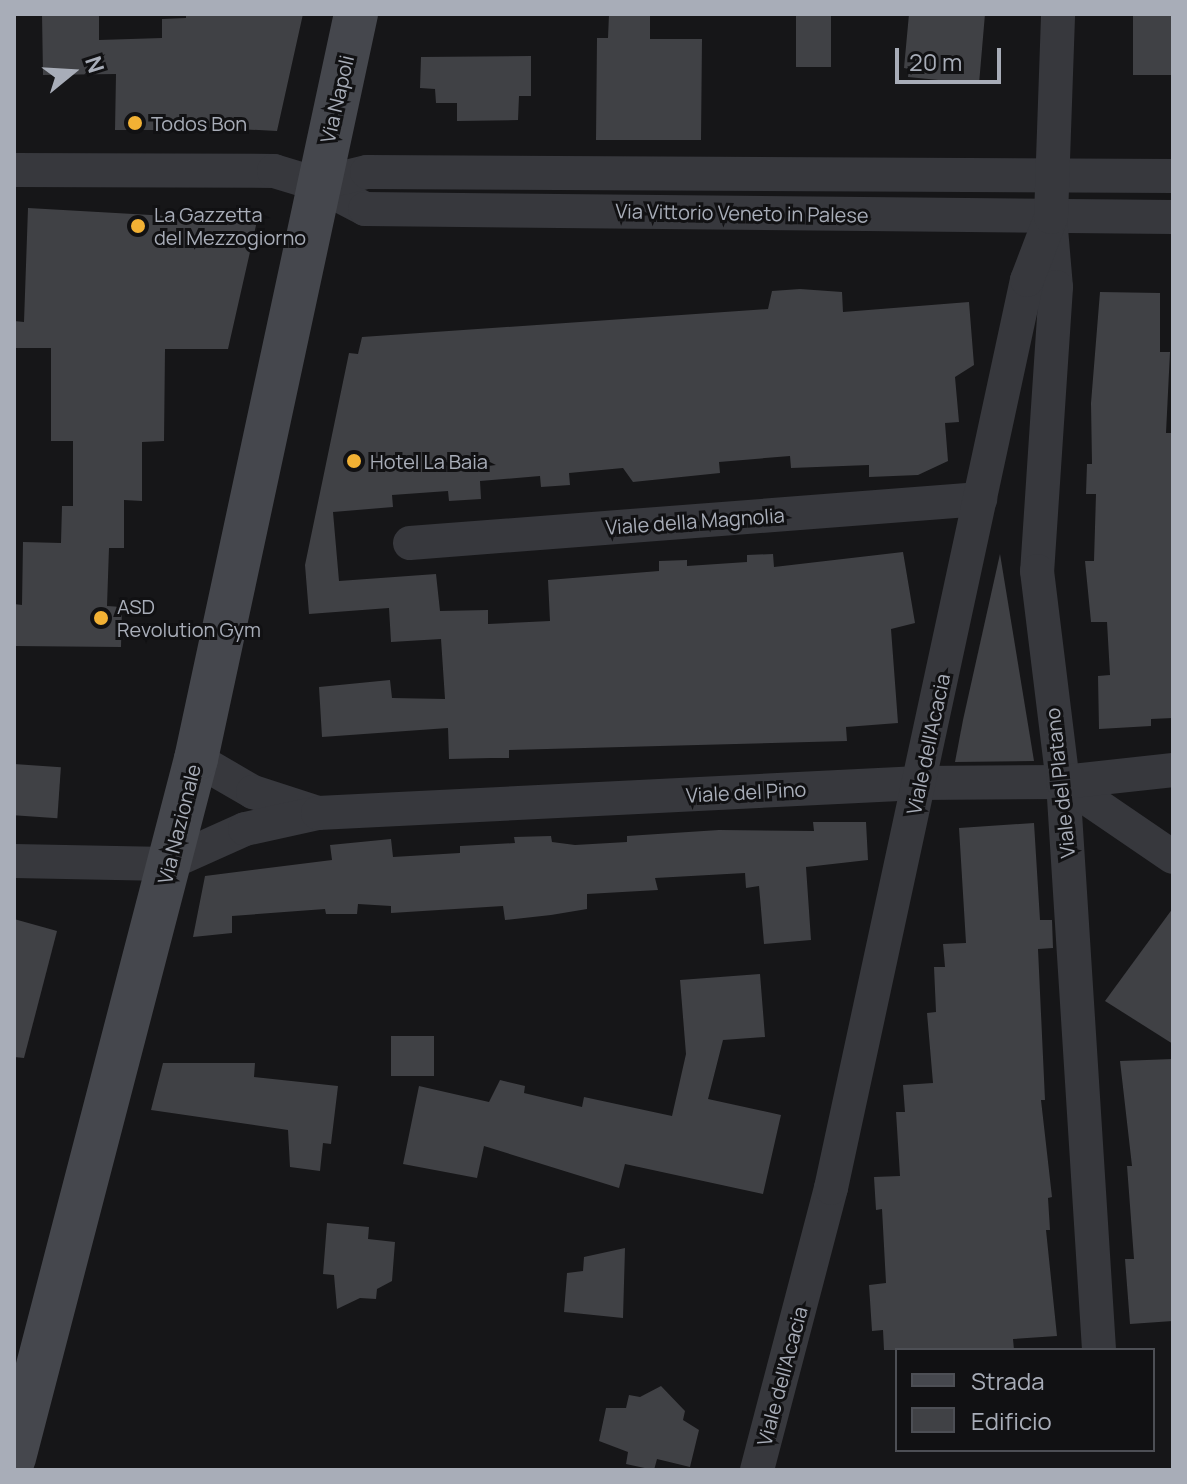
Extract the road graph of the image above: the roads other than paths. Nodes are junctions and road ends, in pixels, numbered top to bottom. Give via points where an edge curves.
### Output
1 (356, 14) edge
2 (1058, 14) edge
3 (14, 170) edge
4 (1049, 175) junction
5 (1173, 176) edge
6 (317, 184) junction
7 (1051, 217) junction
8 (1173, 217) edge
9 (980, 499) junction
10 (410, 543) dead end
11 (196, 759) junction
12 (1173, 770) edge
13 (1063, 782) junction
14 (919, 783) junction
15 (318, 813) junction
16 (1173, 857) edge
17 (14, 861) edge
18 (167, 864) junction
19 (1099, 1348) edge
20 (14, 1458) edge
21 (757, 1470) edge

1 - 6 street, Via Napoli
2 - 4 street, Viale dell'Acacia
3 - 6 street, Via Vittorio Veneto in Palese via 274,171
4 - 5 street, Via Vittorio Veneto in Palese
4 - 6 street, Via Vittorio Veneto in Palese via 367,172
4 - 7 street, Viale dell'Acacia
6 - 7 street, Via Vittorio Veneto in Palese via 365,209
6 - 11 street, Via Nazionale
7 - 8 street, Via Vittorio Veneto in Palese
7 - 9 street, Viale dell'Acacia via 1027,280
7 - 13 street, Viale del Platano via 1056,287 1037,571
9 - 10 street, Viale della Magnolia
9 - 14 street, Viale dell'Acacia
11 - 15 street, Viale del Pino via 253,792
11 - 18 street, Via Nazionale
12 - 13 street, Viale del Pino
13 - 14 street, Viale del Pino
13 - 16 street
13 - 19 street, Viale del Platano
14 - 15 street, Viale del Pino
14 - 21 street, Viale dell'Acacia via 831,1188
15 - 18 street, Viale del Pino via 245,829
17 - 18 street
18 - 20 street, Via Nazionale

